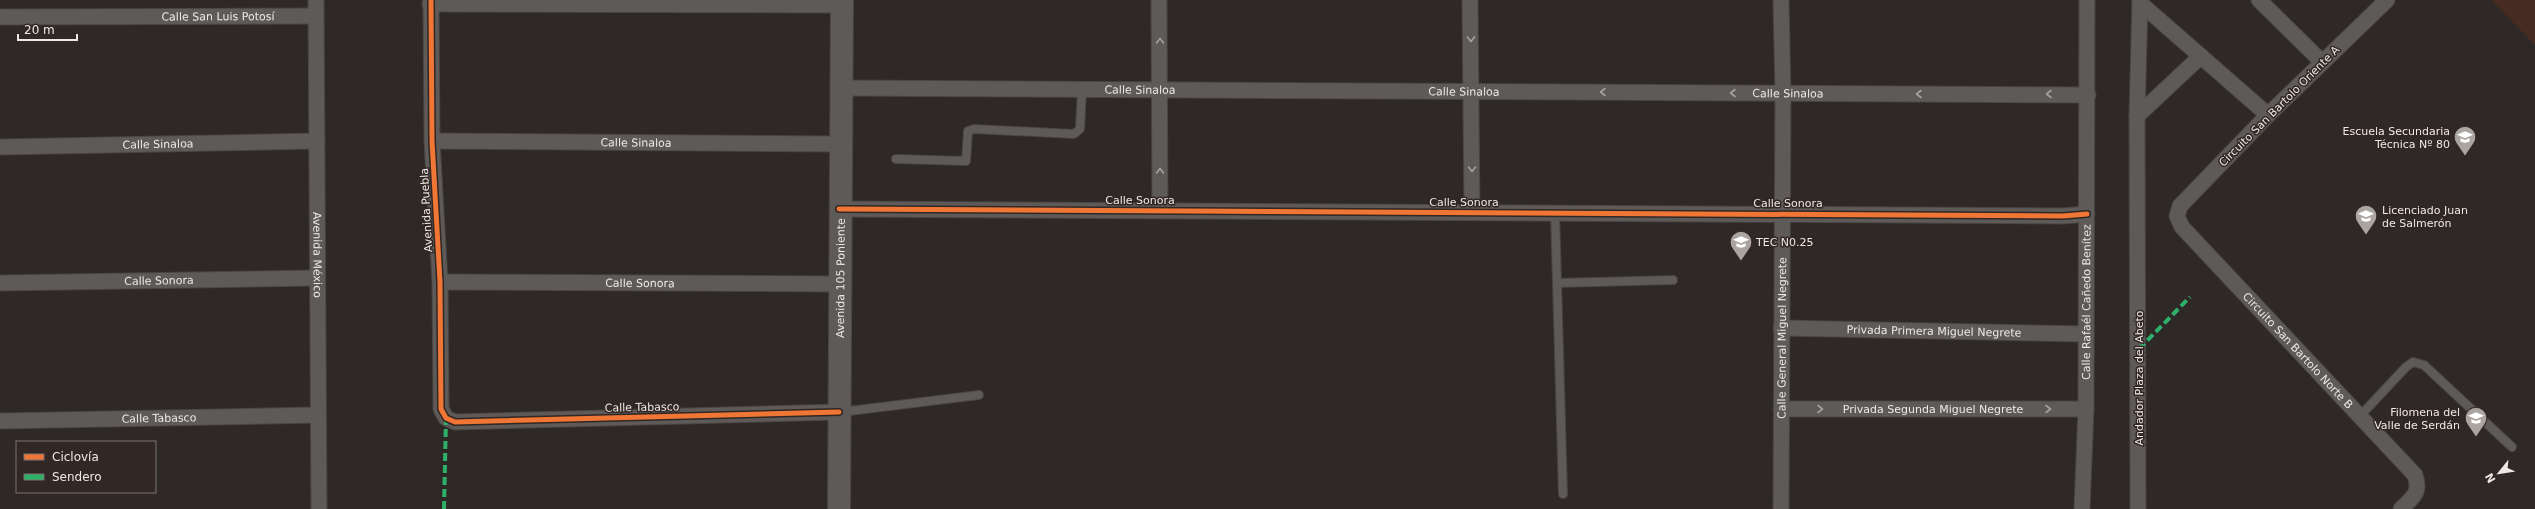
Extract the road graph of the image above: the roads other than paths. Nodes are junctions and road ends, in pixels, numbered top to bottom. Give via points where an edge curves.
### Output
1 (316, 0) edge
2 (1159, 0) edge
3 (1470, 0) edge
4 (1781, 0) edge
5 (2087, 0) edge
6 (2259, 0) edge
7 (2387, 0) edge
8 (2140, 1) edge
9 (431, 2) edge
10 (842, 3) edge
11 (316, 16) junction
12 (0, 18) edge
13 (2201, 56) junction
14 (2322, 62) junction
15 (840, 88) junction
16 (1082, 89) junction
17 (1161, 90) junction
18 (1472, 92) junction
19 (1783, 93) junction
20 (2088, 95) junction
21 (2268, 115) junction
22 (2137, 116) junction
23 (316, 141) junction
24 (432, 141) junction
25 (840, 144) junction
26 (0, 147) edge
27 (896, 160) dead end
28 (840, 209) junction
29 (1160, 210) junction
30 (1472, 212) junction
31 (1555, 212) junction
32 (1782, 213) junction
33 (2087, 214) junction
34 (2177, 216) joint
35 (317, 278) junction
36 (1673, 280) dead end
37 (440, 282) junction
38 (0, 283) edge
39 (1557, 283) junction
40 (839, 284) junction
41 (1781, 328) junction
42 (2086, 334) junction
43 (979, 395) dead end
44 (1781, 409) junction
45 (2086, 409) junction
46 (839, 412) junction
47 (318, 415) junction
48 (2361, 415) junction
49 (446, 418) joint
50 (0, 421) edge
51 (2512, 447) dead end
52 (1563, 494) dead end
53 (319, 509) edge
54 (839, 509) edge
55 (1781, 509) edge
56 (2082, 509) edge
57 (2138, 509) edge
58 (2400, 509) edge

1 - 11 street, Avenida México
17 -> 2 street
3 -> 18 street
4 - 19 street, Calle General Miguel Negrete
5 - 20 street, Calle Rafaél Cañedo Benítez
6 - 14 street
7 - 14 street, Circuito San Bartolo Oriente A
8 - 13 street
8 - 22 street, Andador Plaza del Abeto
9 - 10 street
9 - 24 street, Avenida Puebla
10 - 15 street, Avenida 105 Poniente
11 - 12 street, Calle San Luis Potosí
11 - 23 street, Avenida México
13 - 21 street
13 - 22 street
14 - 21 street, Circuito San Bartolo Oriente A
15 - 16 street, Calle Sinaloa
15 - 25 street, Avenida 105 Poniente
16 - 17 street, Calle Sinaloa
16 - 27 lane via 1080,128 1074,134 974,129 968,131 966,161
17 - 18 street, Calle Sinaloa
29 -> 17 street
19 -> 18 street, Calle Sinaloa
18 -> 30 street
20 -> 19 street, Calle Sinaloa
19 - 32 street, Calle General Miguel Negrete
20 - 33 street, Calle Rafaél Cañedo Benítez
21 - 34 street, Circuito San Bartolo Oriente A via 2180,206
22 - 57 street, Andador Plaza del Abeto
23 - 26 street, Calle Sinaloa
23 - 35 street, Avenida México
24 - 25 street, Calle Sinaloa
24 - 37 street, Avenida Puebla
25 - 28 street, Avenida 105 Poniente
28 - 29 street, Calle Sonora
28 - 40 street, Avenida 105 Poniente
29 - 30 street, Calle Sonora
30 - 31 street, Calle Sonora
31 - 32 street, Calle Sonora
31 - 39 lane
32 - 33 street, Calle Sonora via 2063,216
32 - 41 street, Calle General Miguel Negrete
33 - 42 street, Calle Rafaél Cañedo Benítez
34 - 48 street, Circuito San Bartolo Norte B via 2182,227
35 - 38 street, Calle Sonora
35 - 47 street, Avenida México
36 - 39 lane
37 - 40 street, Calle Sonora
37 - 49 street, Avenida Puebla via 441,409
39 - 52 lane
40 - 46 street, Avenida 105 Poniente
41 - 42 street, Privada Primera Miguel Negrete
41 - 44 street, Calle General Miguel Negrete
42 - 45 street, Calle Rafaél Cañedo Benítez
43 - 46 lane
44 -> 45 street, Privada Segunda Miguel Negrete
44 - 55 street, Calle General Miguel Negrete
45 - 56 street, Calle Rafaél Cañedo Benítez
46 - 49 street, Calle Tabasco via 455,422
46 - 54 street, Avenida 105 Poniente
47 - 50 street, Calle Tabasco
47 - 53 street, Avenida México
48 - 51 lane via 2413,362 2424,365
48 - 58 street, Circuito San Bartolo Norte B via 2416,474 2419,485 2415,495

